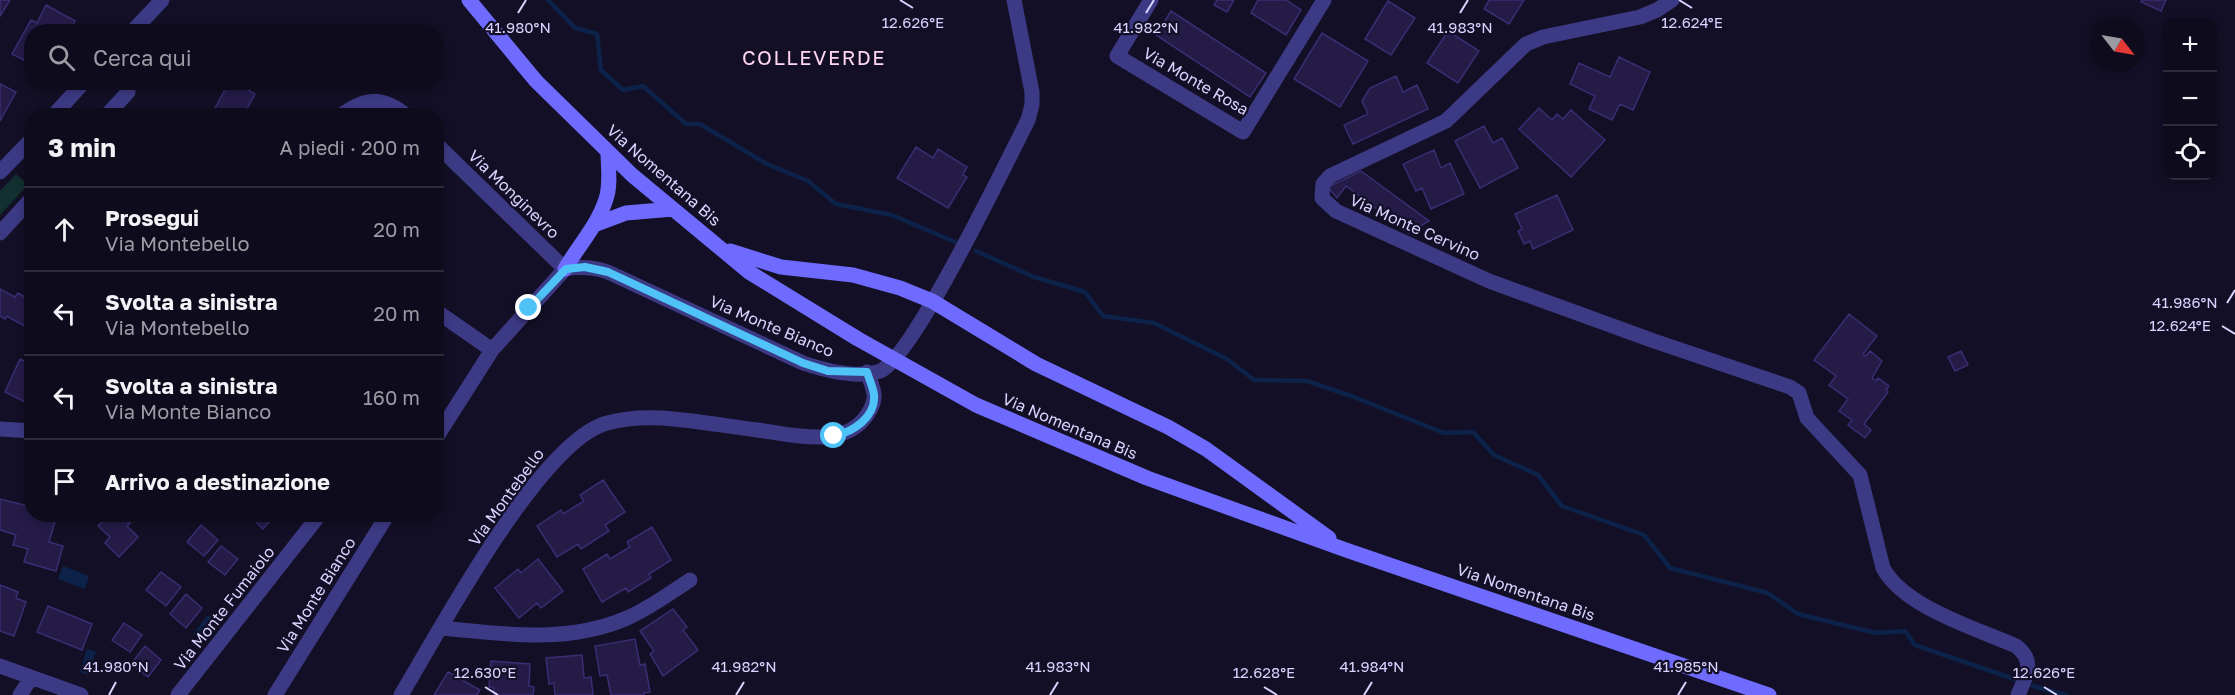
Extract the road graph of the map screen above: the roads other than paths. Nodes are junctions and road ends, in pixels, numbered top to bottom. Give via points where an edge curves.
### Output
1 (162, 0) edge
2 (469, 0) edge
3 (1014, 0) edge
4 (1151, 0) edge
5 (1324, 0) edge
6 (1672, 0) edge
7 (140, 24) edge
8 (77, 90) edge
9 (128, 90) edge
10 (61, 108) edge
11 (113, 108) edge
12 (352, 108) edge
13 (395, 108) edge
14 (24, 147) edge
15 (444, 152) edge
16 (608, 152) junction
17 (0, 172) edge
18 (24, 206) edge
19 (673, 209) junction
20 (594, 225) junction
21 (0, 232) edge
22 (717, 245) junction
23 (566, 269) junction
24 (932, 302) junction
25 (444, 317) edge
26 (492, 350) junction
27 (867, 372) junction
28 (444, 425) edge
29 (0, 429) edge
30 (24, 430) edge
31 (314, 522) edge
32 (383, 522) edge
33 (1346, 550) junction
34 (690, 580) dead end
35 (441, 628) junction
36 (0, 666) edge
37 (31, 678) junction
38 (20, 695) edge
39 (81, 695) edge
40 (178, 695) edge
41 (275, 695) edge
42 (401, 695) edge
43 (1769, 695) edge
44 (2018, 695) edge

1 - 7 street
2 - 16 main road, Via Nomentana Bis via 536,81
3 - 24 street, Via Monte Bianco via 1032,92 1030,113
4 - 5 street, Via Monte Rosa via 1117,56 1243,132
6 - 44 street, Via Monte Cervino via 1640,17 1526,44 1446,121 1330,176 1323,184 1322,198 1336,211 1489,281 1799,393 1807,418 1860,475 1883,568 1890,581 1935,611 2024,652 2028,671
8 - 10 street
9 - 11 street
12 - 13 street via 378,100
14 - 17 street
15 - 23 street, Via Monginevro
16 - 19 main road, Via Nomentana Bis
16 - 20 main road via 608,193
18 - 21 street
19 - 20 main road via 626,213
19 - 22 main road, Via Nomentana Bis
20 - 23 main road
22 - 24 main road via 781,267 853,275
22 - 33 main road, Via Nomentana Bis via 749,272 976,405 1147,478
23 - 26 street
23 - 27 street, Via Monte Bianco via 585,267 608,272 812,366 841,373
24 - 27 street, Via Monte Bianco via 892,361 878,371
24 - 33 main road via 1027,359 1206,449
25 - 26 street
26 - 28 street
27 - 35 street, Via Montebello via 874,395 872,406 861,423 840,434 814,437 660,418 621,420 586,432 561,454 528,494
29 - 30 street
31 - 40 street, Via Monte Fumaiolo
32 - 41 street, Via Monte Bianco
33 - 43 main road, Via Nomentana Bis
34 - 35 street via 635,614 581,632 531,636
35 - 42 street, Via Montebello
36 - 37 street
37 - 38 street
37 - 39 street

